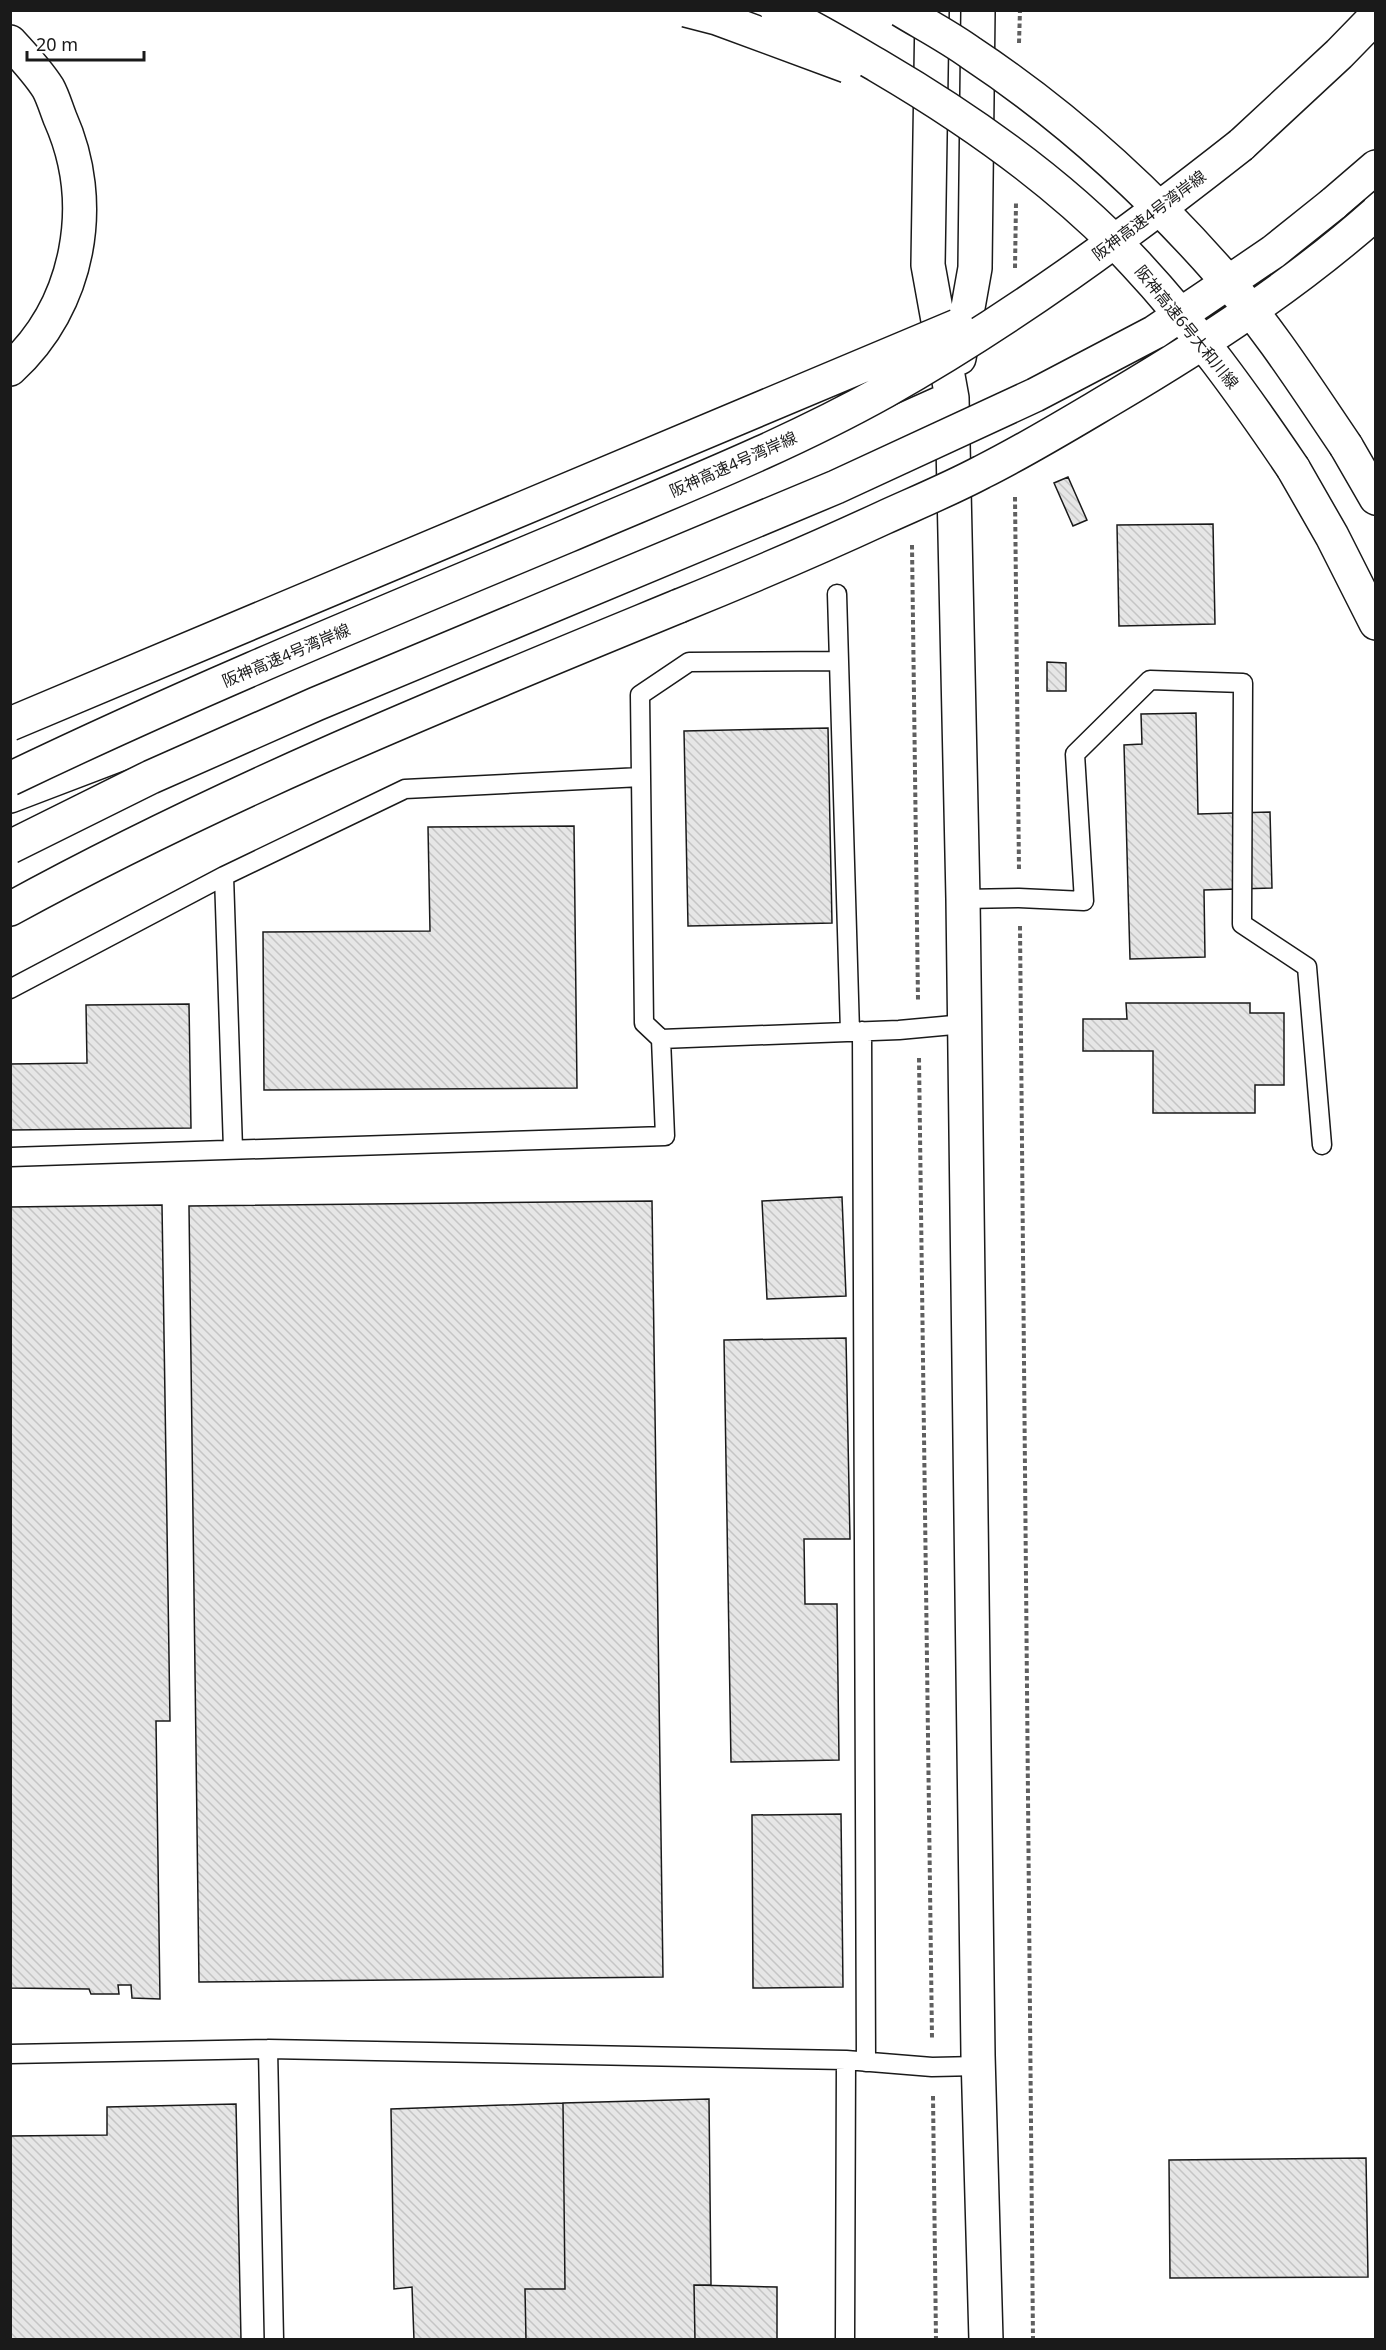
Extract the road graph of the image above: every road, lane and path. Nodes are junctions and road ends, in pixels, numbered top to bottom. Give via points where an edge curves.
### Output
1 (686, 10) edge
2 (777, 10) edge
3 (901, 10) edge
4 (932, 10) edge
5 (978, 10) edge
6 (1376, 16) edge
7 (10, 42) edge
8 (925, 94) junction
9 (1376, 167) edge
10 (1376, 213) edge
11 (1081, 265) junction
12 (10, 369) edge
13 (952, 398) junction
14 (1015, 492) dead end
15 (1376, 498) edge
16 (912, 537) dead end
17 (837, 594) dead end
18 (1376, 623) edge
19 (837, 661) junction
20 (10, 724) edge
21 (641, 777) junction
22 (10, 779) edge
23 (10, 796) edge
24 (10, 847) edge
25 (224, 876) junction
26 (1019, 897) junction
27 (963, 898) junction
28 (10, 909) edge
29 (10, 989) edge
30 (964, 1024) junction
31 (918, 1029) junction
32 (856, 1032) junction
33 (662, 1040) junction
34 (1322, 1144) dead end
35 (233, 1149) junction
36 (10, 1157) edge
37 (268, 2049) junction
38 (10, 2054) edge
39 (846, 2060) junction
40 (866, 2062) junction
41 (978, 2066) junction
42 (932, 2067) junction
43 (274, 2340) edge
44 (844, 2340) edge
45 (936, 2340) edge
46 (986, 2340) edge
47 (1034, 2340) edge

1 - 8 main road, bridge
2 - 8 main road, bridge
3 - 15 main road, bridge via 970,52 1037,100 1178,226 1268,333 1346,446
4 - 13 main road via 928,265
5 - 13 main road via 975,268
6 - 11 main road, 阪神高速4号湾岸線, bridge via 1241,146
7 - 12 main road via 48,89 72,144 81,192 78,242 67,285 47,326
8 - 18 main road, 阪神高速6号大和川線, bridge via 972,123 1030,169 1134,262 1222,368 1293,468
9 - 24 main road, bridge via 1273,252 1155,332 1035,395 836,487 316,704 151,777
10 - 28 main road, bridge via 1308,270 1179,359 981,473 781,564 257,785 146,837
11 - 20 main road, bridge via 933,338
11 - 22 main road, 阪神高速4号湾岸線, bridge via 884,392 756,456 217,684
13 - 23 main road via 171,734
13 - 27 main road
14 - 26 path
16 - 31 path
17 - 19 lane
19 - 21 lane via 689,662 639,695
19 - 32 lane
21 - 25 lane via 405,789
21 - 33 lane via 644,1023
25 - 29 lane
25 - 35 lane
26 - 27 lane
26 - 34 lane via 1084,901 1075,754 1150,680 1243,683 1242,924 1307,967
26 - 47 path
27 - 30 main road
30 - 31 lane
30 - 41 main road
31 - 32 lane
31 - 42 path
32 - 33 lane
32 - 40 lane
33 - 35 lane via 665,1136
35 - 36 lane
37 - 38 lane
37 - 39 lane
37 - 43 lane
39 - 40 lane
39 - 44 lane
40 - 42 lane
41 - 42 lane
41 - 46 main road
42 - 45 path

